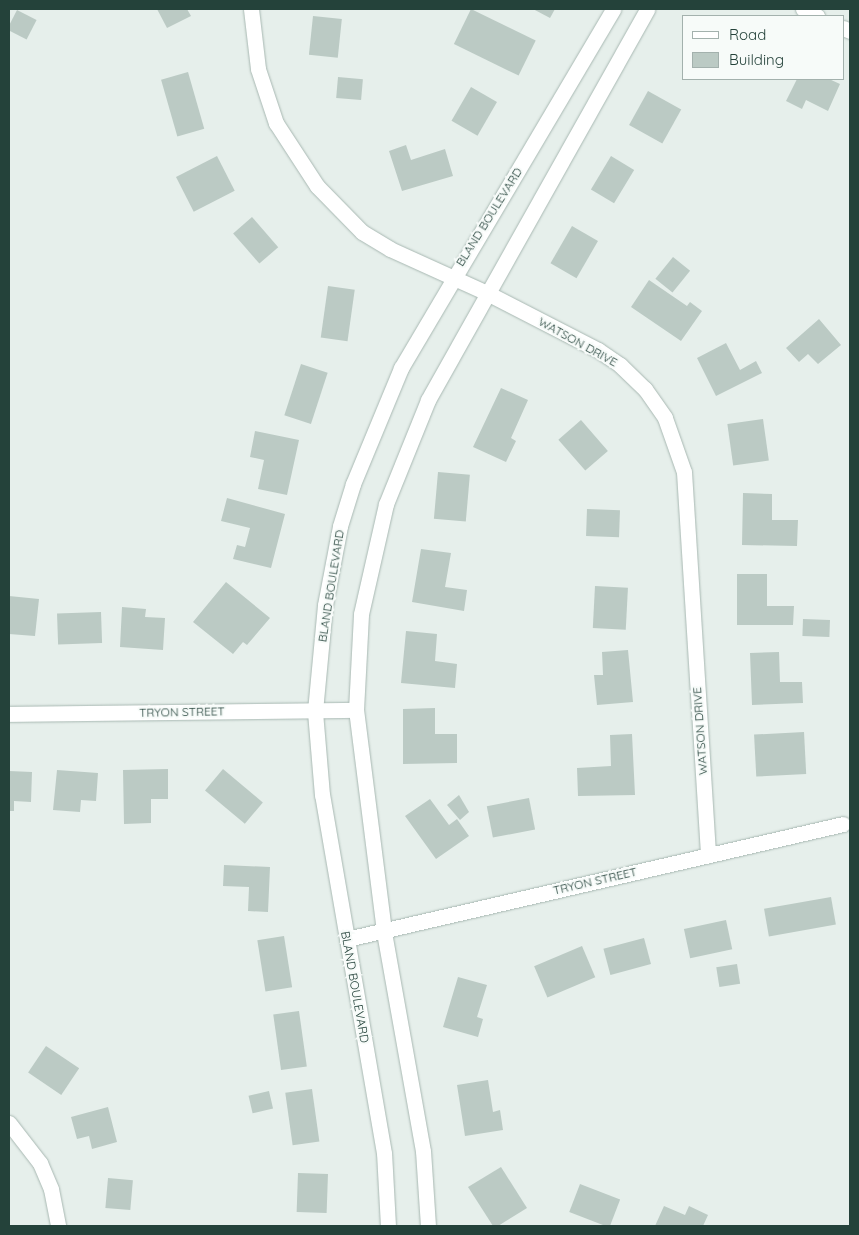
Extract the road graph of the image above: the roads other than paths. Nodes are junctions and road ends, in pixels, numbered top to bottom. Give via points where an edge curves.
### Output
1 (251, 9) edge
2 (613, 9) edge
3 (647, 9) edge
4 (803, 9) edge
5 (815, 15) edge
6 (451, 278) junction
7 (489, 294) junction
8 (356, 710) junction
9 (315, 711) junction
10 (9, 714) edge
11 (843, 824) dead end
12 (708, 855) junction
13 (384, 931) junction
14 (347, 939) junction
15 (9, 1122) edge
16 (58, 1226) edge
17 (388, 1226) edge
18 (428, 1226) edge

1 - 6 street, WATSON DRIVE via 258,69 269,106 295,156 312,179 362,232
2 - 6 street, BLAND BOULEVARD
3 - 7 street
4 - 5 street
6 - 7 street, WATSON DRIVE
6 - 9 street, BLAND BOULEVARD via 400,368 352,484 340,526 325,605
7 - 8 street via 428,400 386,504 361,614
7 - 12 street, WATSON DRIVE via 620,365 645,389 675,439 684,472
8 - 9 street, TRYON STREET
8 - 13 street
9 - 10 street, TRYON STREET
9 - 14 street, BLAND BOULEVARD via 322,795
11 - 12 street, TRYON STREET
12 - 13 street, TRYON STREET
13 - 14 street, TRYON STREET
13 - 18 street via 423,1151
14 - 17 street, BLAND BOULEVARD via 384,1153
15 - 16 street via 40,1163 51,1189

